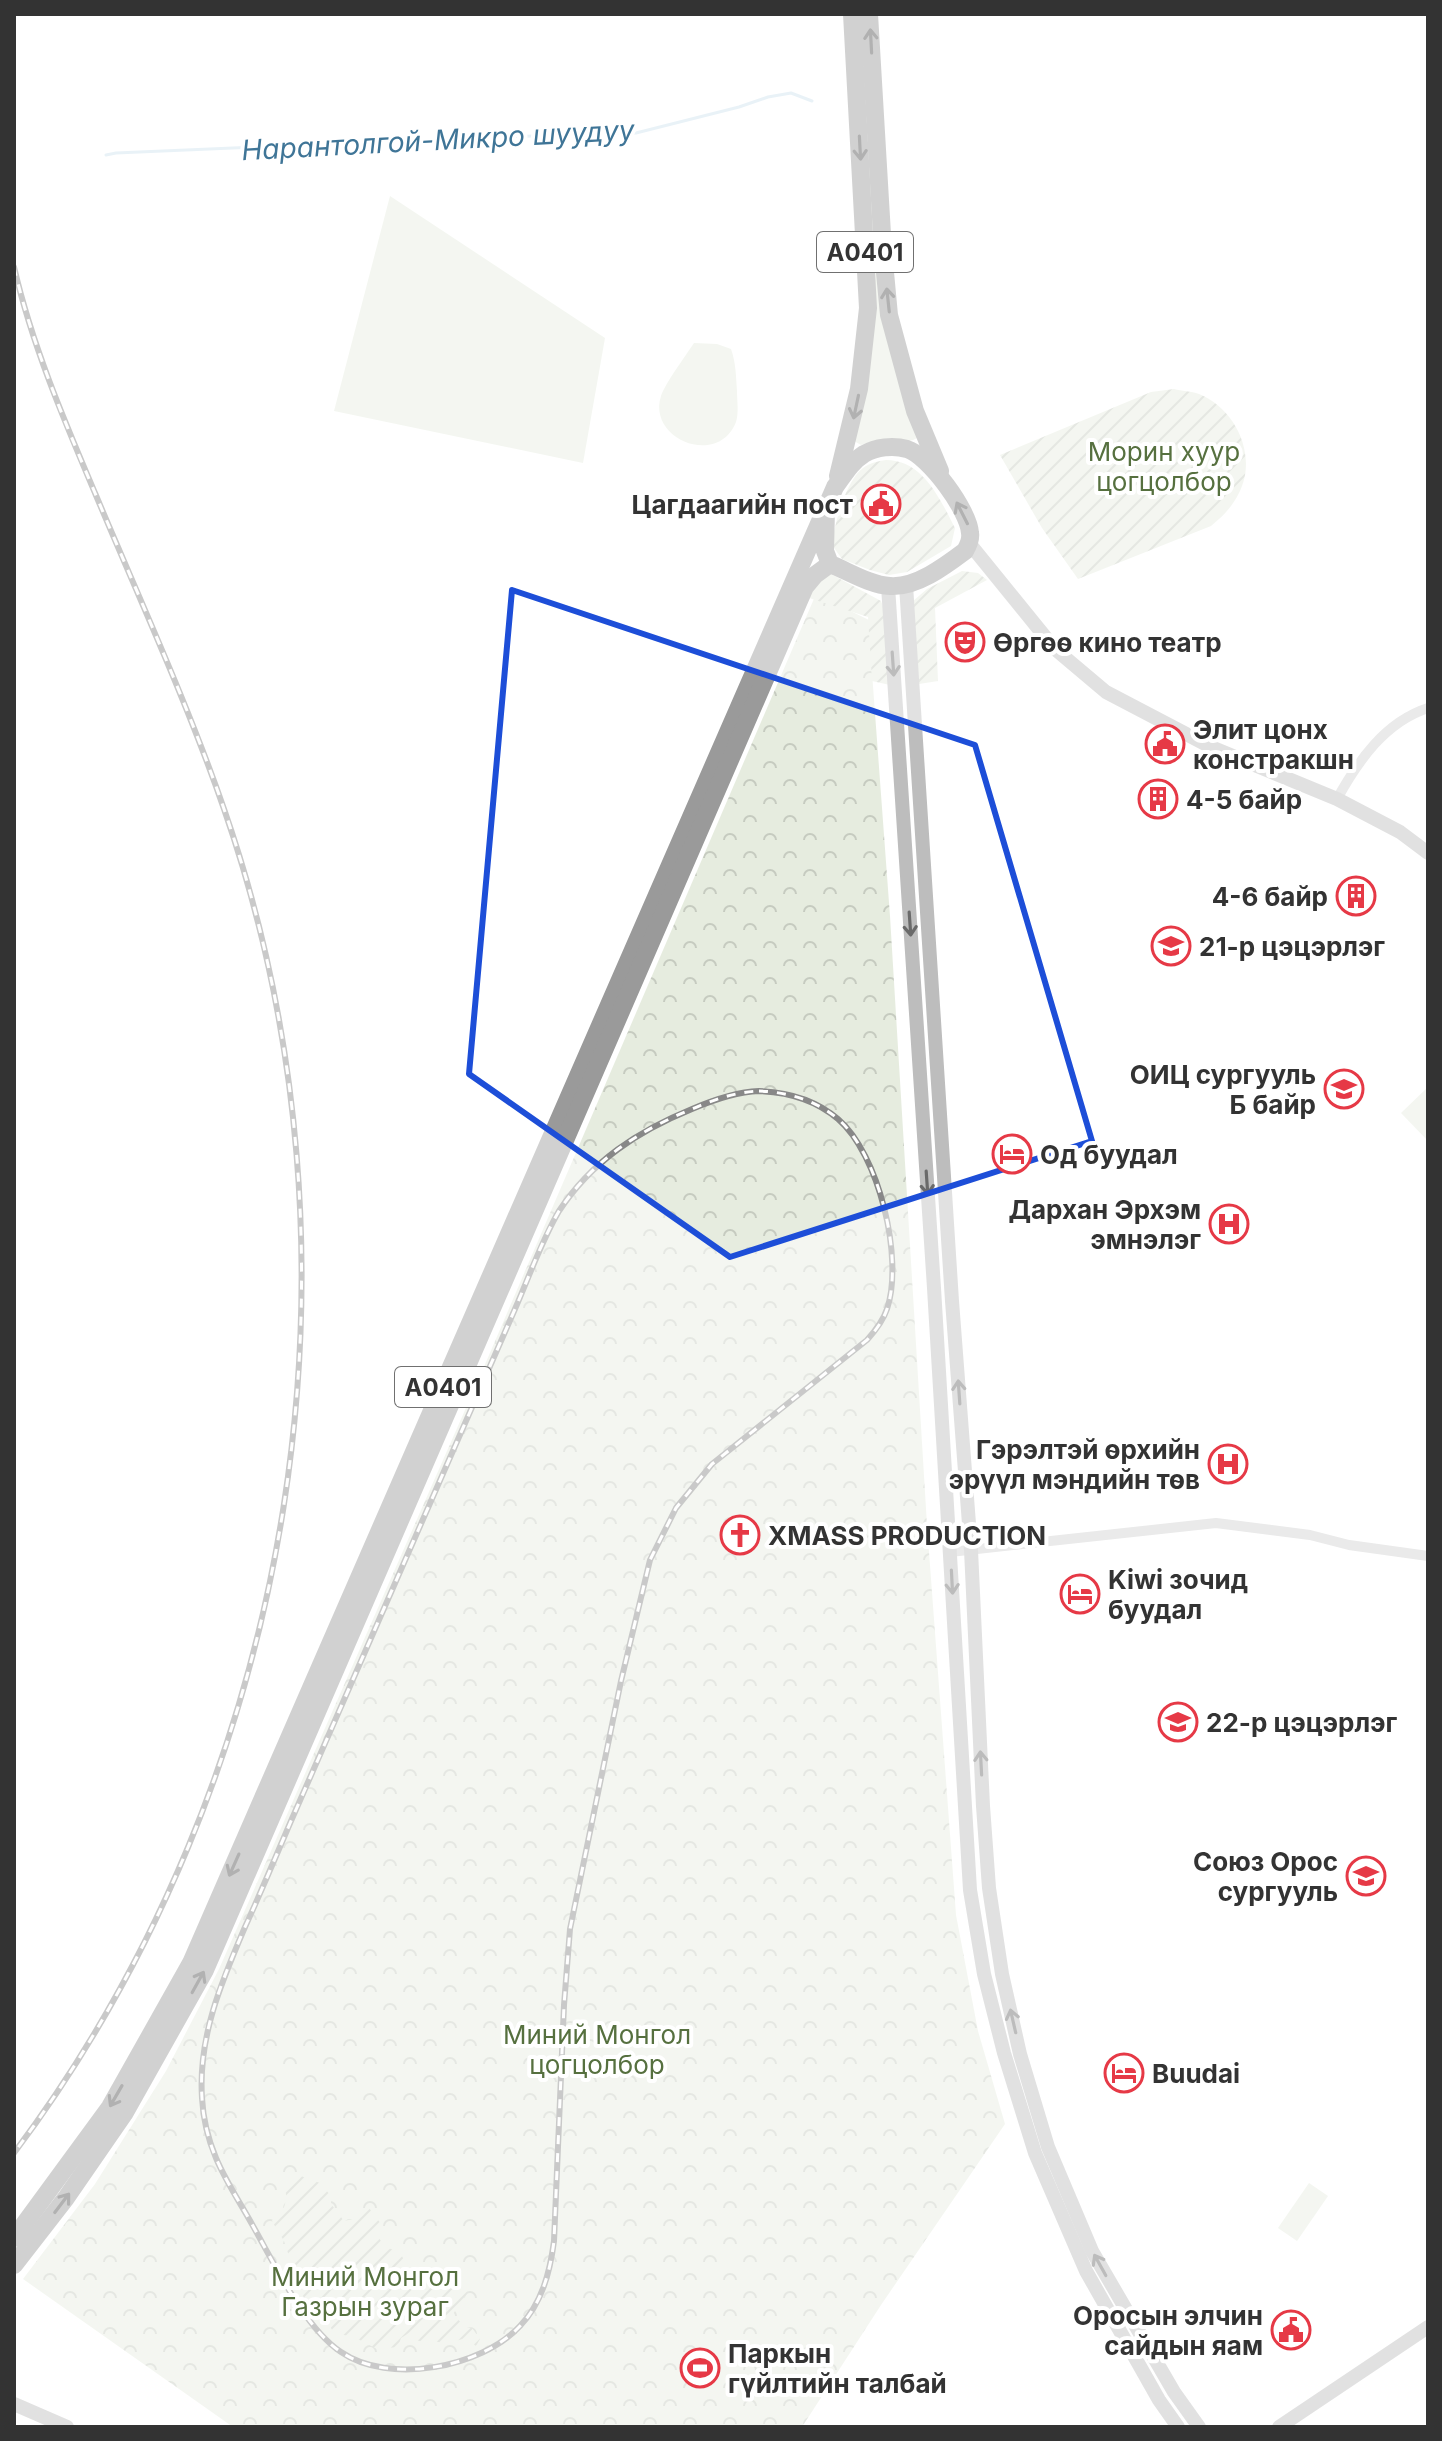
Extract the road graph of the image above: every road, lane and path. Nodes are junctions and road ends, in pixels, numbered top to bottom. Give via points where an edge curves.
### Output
1 (852, 14) edge
2 (869, 14) edge
3 (866, 105) junction
4 (944, 481) junction
5 (835, 487) junction
6 (826, 510) junction
7 (969, 543) junction
8 (830, 564) junction
9 (897, 586) junction
10 (1428, 708) edge
11 (1337, 799) junction
12 (1428, 853) edge
13 (971, 1550) junction
14 (950, 1552) junction
15 (1428, 1556) edge
16 (14, 2238) edge
17 (14, 2265) edge
18 (1428, 2327) edge
19 (14, 2404) edge
20 (67, 2427) edge
21 (1178, 2427) edge
22 (1199, 2427) edge
23 (1279, 2427) edge

1 - 3 highway, A0401
3 -> 2 highway, A0401
4 -> 3 highway, A0401 via 915,411 889,315
3 -> 5 highway, A0401 via 868,308 859,389
4 - 5 highway, A0401 via 918,454 884,447 863,455
7 -> 4 highway, A0401 via 966,519
5 - 6 highway, A0401
6 - 8 highway, A0401 via 825,551
6 -> 16 highway, A0401 via 191,1963 110,2107
7 - 9 highway via 953,560
7 - 11 main road via 1055,649 1106,692 1211,747
8 - 9 highway
17 -> 8 highway, A0401 via 124,2114 205,1970 805,587
13 -> 9 main road
9 -> 14 main road
10 - 11 street via 1382,736
11 - 12 main road
13 - 14 street
13 - 15 street via 1216,1523
22 -> 13 main road via 1092,2251 1048,2147 1020,2054 989,1888
14 -> 21 main road via 970,1890 1004,2053 1035,2153 1079,2256
18 - 23 main road
19 - 20 main road

